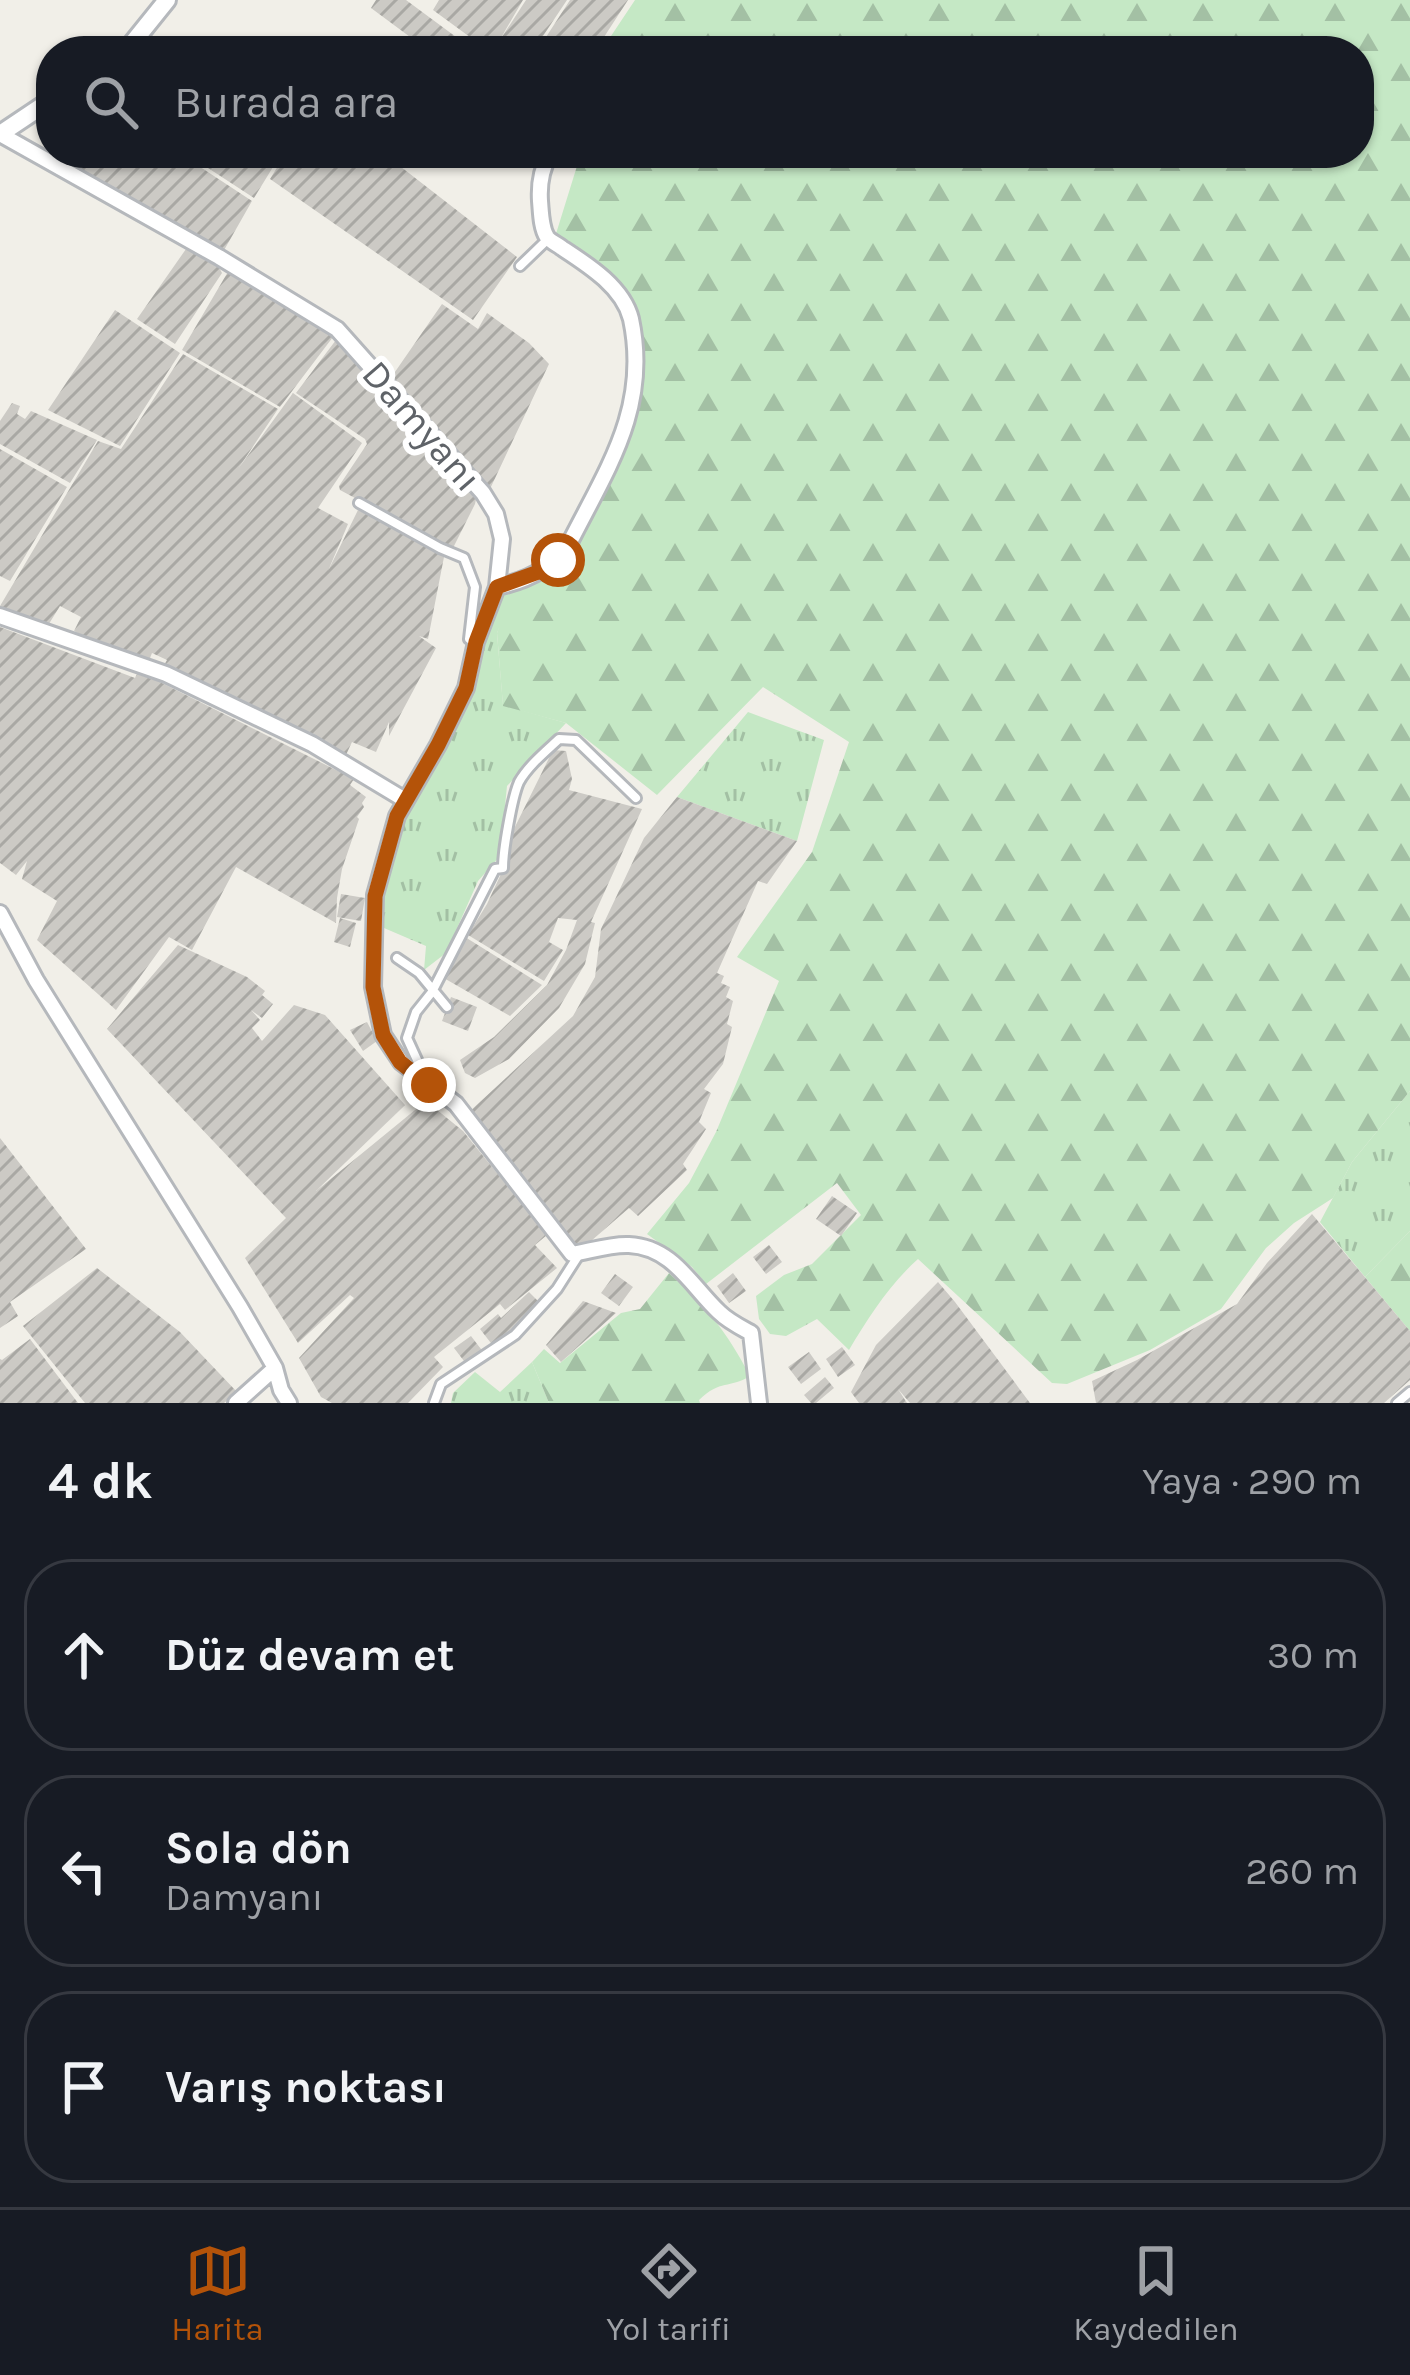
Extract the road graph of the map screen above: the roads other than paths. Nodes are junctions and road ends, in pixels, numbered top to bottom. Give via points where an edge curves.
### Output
1 (167, 0) edge
2 (138, 36) edge
3 (36, 110) edge
4 (0, 134) edge
5 (36, 154) edge
6 (61, 168) edge
7 (543, 168) edge
8 (548, 239) junction
9 (520, 266) dead end
10 (358, 503) dead end
11 (497, 587) junction
12 (0, 616) edge
13 (476, 642) junction
14 (636, 798) dead end
15 (404, 800) junction
16 (0, 913) edge
17 (397, 958) dead end
18 (432, 992) junction
19 (447, 1007) dead end
20 (429, 1085) junction
21 (580, 1253) junction
22 (275, 1368) junction
23 (1410, 1392) edge
24 (236, 1403) edge
25 (289, 1403) edge
26 (434, 1403) edge
27 (759, 1403) edge
28 (1397, 1403) edge

1 - 2 street
3 - 4 street
4 - 5 street, Damyanı
6 - 11 street, Damyanı via 337,329 490,503 502,539
7 - 8 street
8 - 9 lane
8 - 11 street via 626,304 633,405 558,560
10 - 13 lane via 464,558 475,587 469,639
11 - 13 street, Damyanı
12 - 15 street via 166,674 312,744
13 - 15 street, Damyanı via 466,688
14 - 18 lane via 576,740 559,740 537,759 519,784 502,868 495,868
15 - 20 street, Damyanı via 375,896 373,987 383,1035
16 - 22 street
17 - 18 lane
18 - 19 lane
18 - 20 lane via 407,1038
20 - 21 street, Damyanı via 456,1104 572,1254
21 - 26 lane via 515,1335 441,1384
21 - 27 street via 629,1245 686,1272 723,1317 751,1333
22 - 24 street
22 - 25 street
23 - 28 lane

